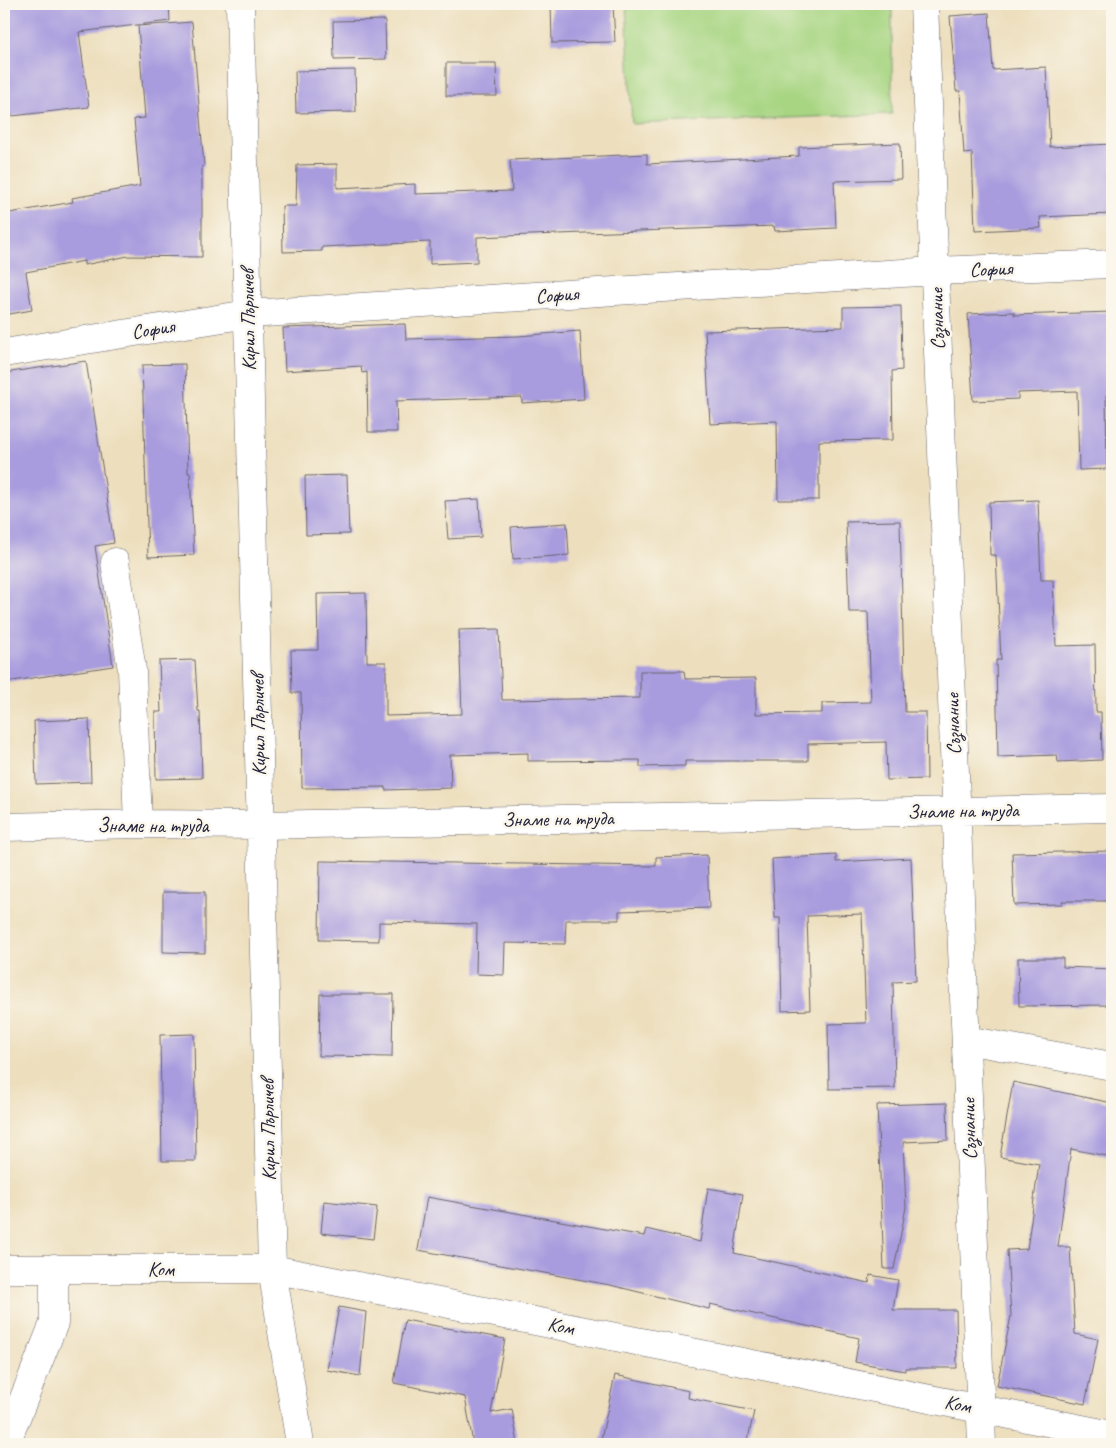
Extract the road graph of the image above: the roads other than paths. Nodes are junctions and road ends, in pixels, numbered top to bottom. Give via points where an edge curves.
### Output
1 (240, 4) edge
2 (924, 4) edge
3 (1112, 264) edge
4 (934, 271) junction
5 (248, 314) junction
6 (4, 353) edge
7 (115, 562) dead end
8 (1112, 808) edge
9 (957, 811) junction
10 (138, 824) junction
11 (261, 825) junction
12 (4, 826) edge
13 (966, 1040) junction
14 (1112, 1066) edge
15 (54, 1268) junction
16 (4, 1269) edge
17 (272, 1269) junction
18 (981, 1409) junction
19 (1112, 1435) edge
20 (9, 1444) edge
21 (300, 1444) edge
22 (982, 1444) edge

1 - 5 street, Кирил Пърличев
2 - 4 street, Съзнание
3 - 4 street, София
4 - 5 street, София
4 - 9 street, Съзнание
5 - 6 street, София
5 - 11 street, Кирил Пърличев
7 - 10 street via 132,670
8 - 9 street, Знаме на труда
9 - 11 street, Знаме на труда
9 - 13 street, Съзнание
10 - 11 street, Знаме на труда
10 - 12 street, Знаме на труда
11 - 17 street, Кирил Пърличев
13 - 14 street
13 - 18 street, Съзнание
15 - 16 street, Ком
15 - 17 street, Ком
15 - 20 street via 54,1323 8,1438
17 - 18 street, Ком
17 - 21 street, Кирил Пърличев
18 - 19 street, Ком
18 - 22 street, Съзнание

